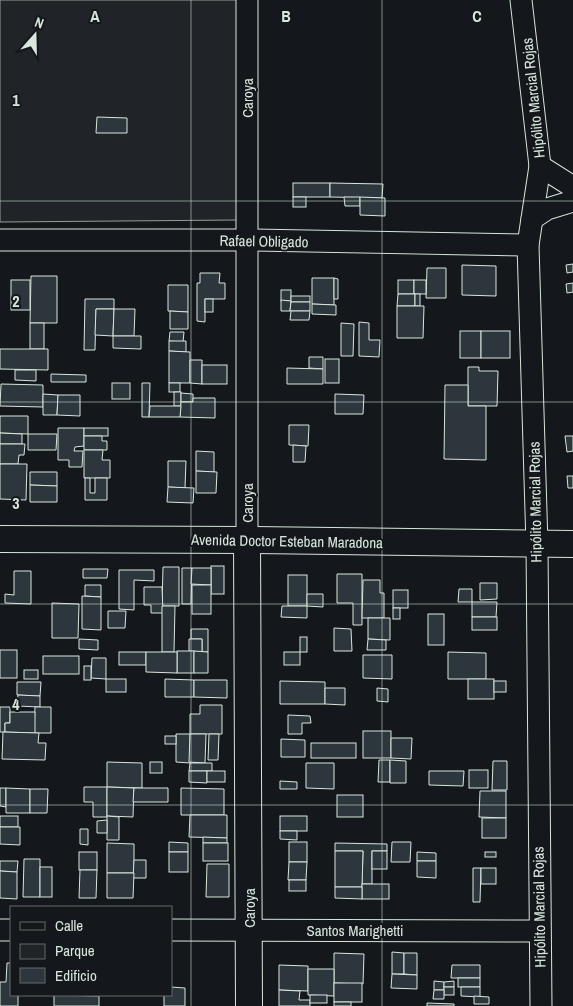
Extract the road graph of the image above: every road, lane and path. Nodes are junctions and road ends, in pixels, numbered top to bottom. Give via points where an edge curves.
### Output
1 (247, 0) edge
2 (521, 0) edge
3 (540, 166) junction
4 (573, 187) edge
5 (573, 201) edge
6 (532, 219) junction
7 (0, 240) edge
8 (247, 240) junction
9 (528, 245) junction
10 (0, 539) edge
11 (247, 540) junction
12 (573, 544) edge
13 (537, 545) junction
14 (172, 930) edge
15 (249, 930) junction
16 (539, 931) junction
17 (249, 1006) edge
18 (541, 1006) edge

1 - 8 street, Caroya
2 - 3 street, Hipólito Marcial Rojas
3 - 4 street
3 - 6 street, Hipólito Marcial Rojas
5 - 6 street via 547,209
6 - 9 street, Hipólito Marcial Rojas
7 - 8 street, Rafael Obligado
8 - 9 street, Rafael Obligado
8 - 11 street, Caroya
9 - 13 street, Hipólito Marcial Rojas
10 - 11 main road, Avenida Doctor Esteban Maradona
11 - 13 main road, Avenida Doctor Esteban Maradona
11 - 15 main road, Caroya
12 - 13 main road, Avenida Doctor Esteban Maradona
13 - 16 street, Hipólito Marcial Rojas
14 - 15 street, Santos Marighetti
15 - 16 street, Santos Marighetti
15 - 17 main road, Caroya
16 - 18 street, Hipólito Marcial Rojas

